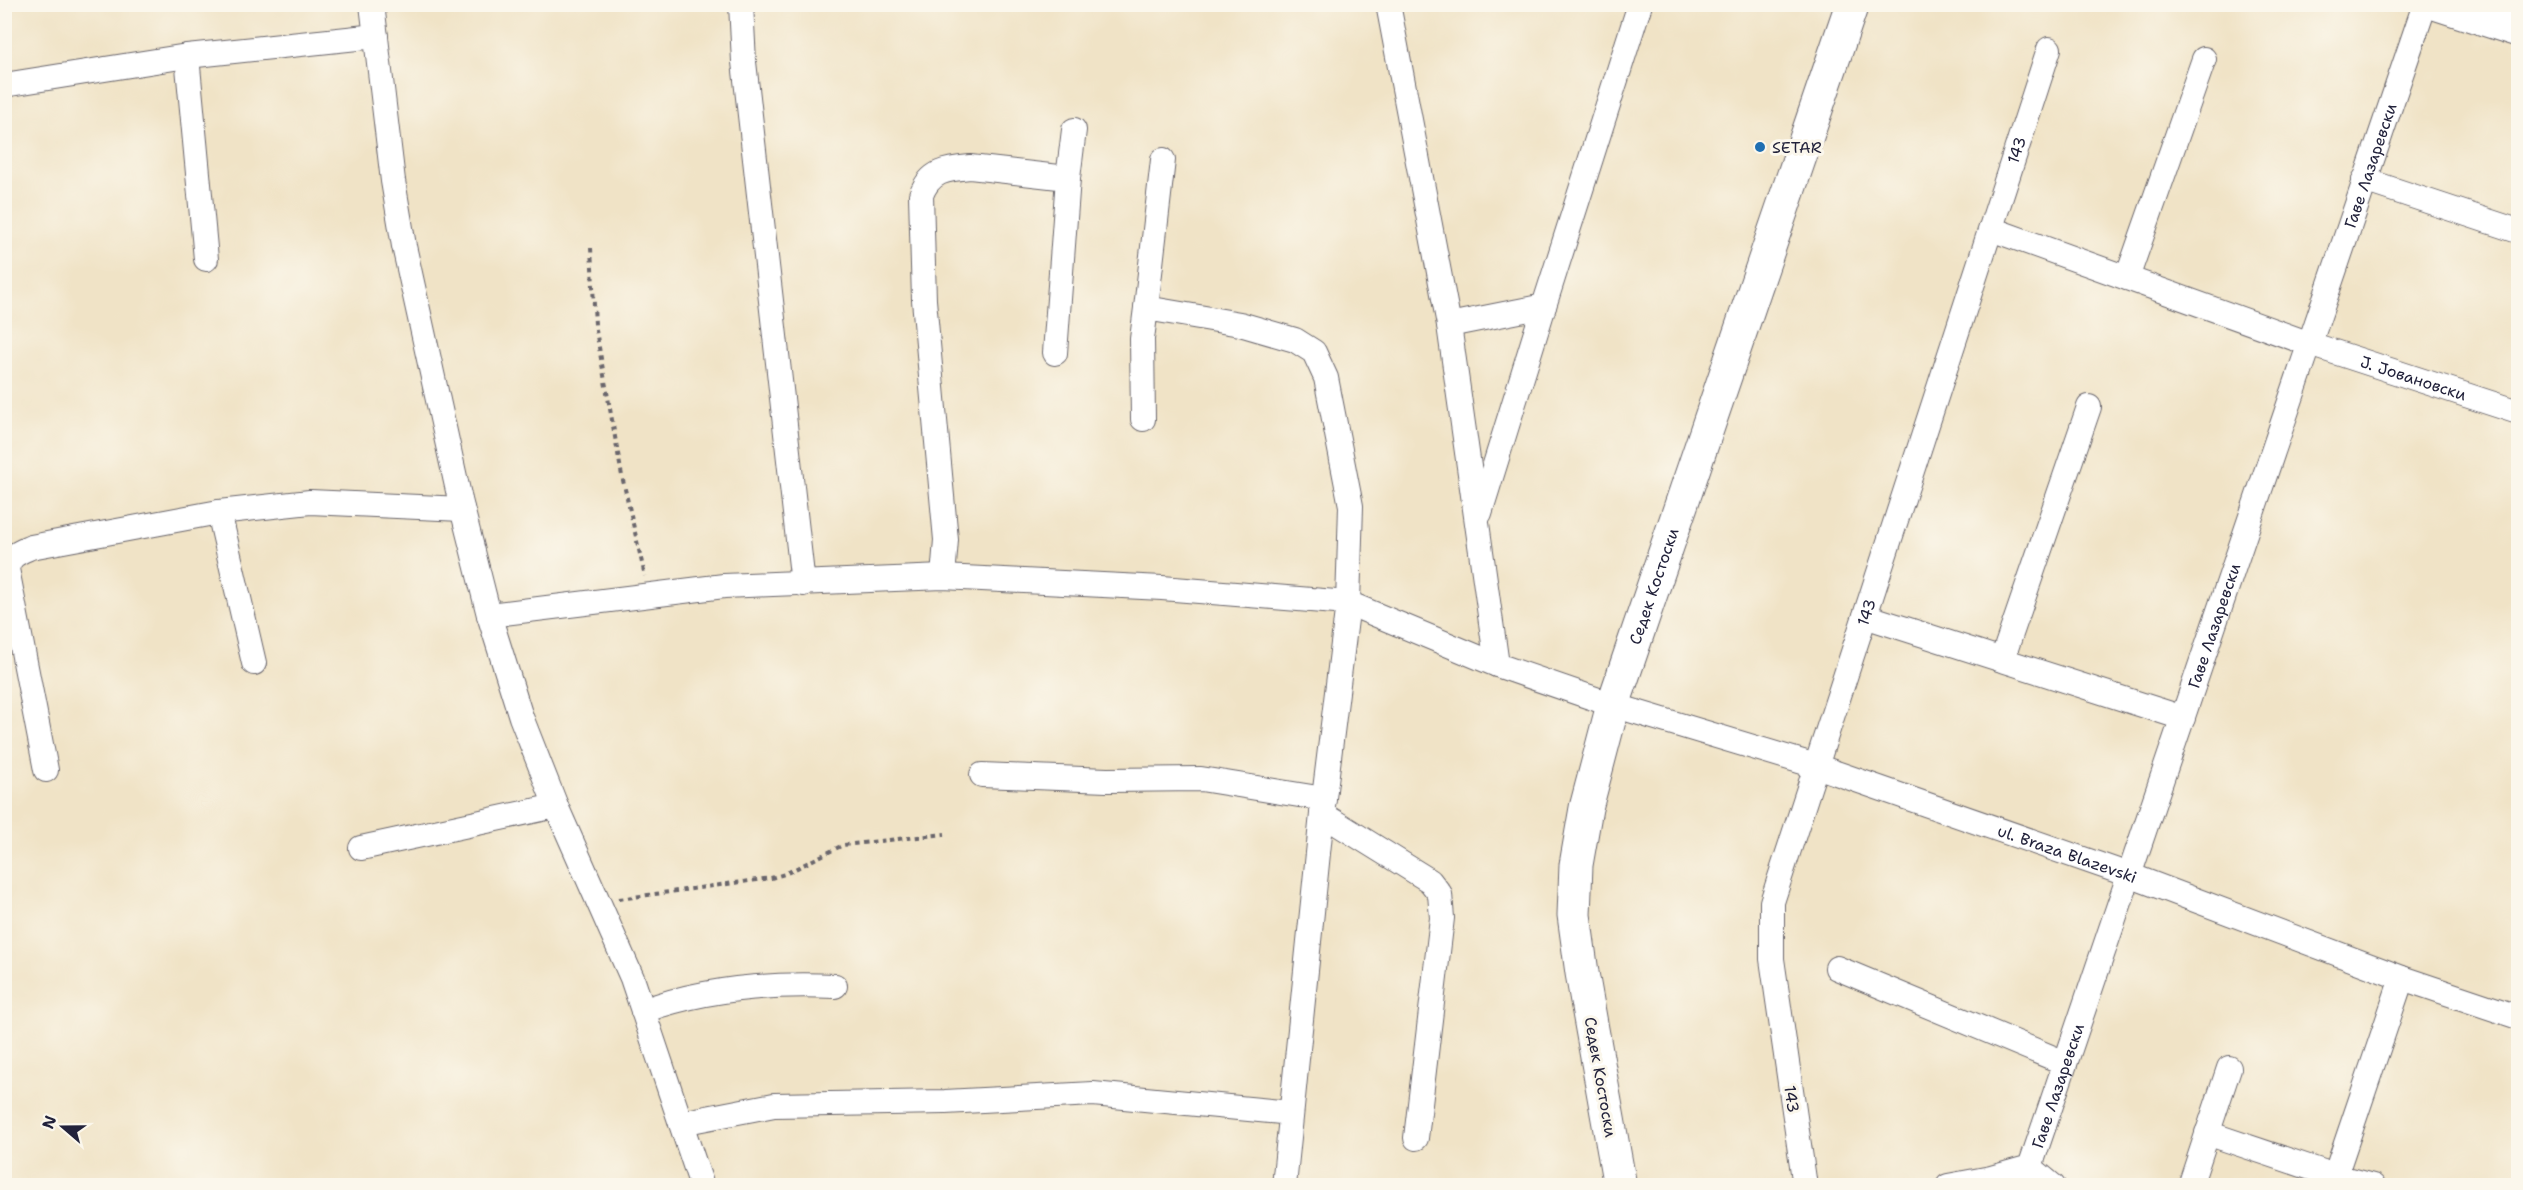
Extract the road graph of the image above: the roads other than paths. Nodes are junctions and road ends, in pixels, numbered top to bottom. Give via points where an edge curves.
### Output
1 (372, 4) edge
2 (741, 4) edge
3 (1388, 4) edge
4 (1852, 4) edge
5 (2425, 4) edge
6 (2439, 4) edge
7 (1640, 5) edge
8 (2518, 30) edge
9 (376, 36) junction
10 (2049, 49) dead end
11 (187, 56) junction
12 (2204, 59) dead end
13 (4, 85) edge
14 (1074, 130) dead end
15 (1163, 160) dead end
16 (1068, 178) junction
17 (2364, 180) junction
18 (1991, 229) junction
19 (2518, 231) edge
20 (206, 259) dead end
21 (2127, 278) junction
22 (1544, 306) junction
23 (1146, 308) junction
24 (1449, 325) junction
25 (2310, 344) junction
26 (1055, 353) dead end
27 (2089, 406) dead end
28 (2518, 412) edge
29 (1143, 419) dead end
30 (1467, 448) junction
31 (1496, 455) junction
32 (462, 509) junction
33 (219, 513) junction
34 (1477, 522) junction
35 (943, 577) junction
36 (803, 584) junction
37 (1348, 603) junction
38 (489, 615) junction
39 (1865, 616) junction
40 (2002, 660) junction
41 (254, 663) dead end
42 (1497, 665) junction
43 (1613, 705) junction
44 (2182, 718) junction
45 (1816, 766) junction
46 (46, 770) dead end
47 (982, 775) dead end
48 (556, 806) junction
49 (1323, 807) junction
50 (361, 848) dead end
51 (2129, 875) junction
52 (1837, 968) dead end
53 (2402, 978) junction
54 (835, 986) dead end
55 (643, 1011) junction
56 (2518, 1017) edge
57 (2065, 1063) junction
58 (2229, 1068) dead end
59 (1291, 1113) junction
60 (681, 1123) junction
61 (2207, 1133) junction
62 (1416, 1138) dead end
63 (2030, 1167) junction
64 (2333, 1181) edge
65 (702, 1185) edge
66 (1284, 1185) edge
67 (1620, 1185) edge
68 (1805, 1185) edge
69 (1948, 1185) edge
70 (2053, 1185) edge
71 (2190, 1185) edge
72 (2373, 1185) edge

1 - 9 street
2 - 36 street via 744,62
3 - 24 street
4 - 43 main road, Седек Костоски
5 - 17 street, Гаве Лазаревски
6 - 8 main road
7 - 22 street
9 - 11 street
9 - 32 street via 404,246
10 - 18 street, 143
11 - 13 street
11 - 20 street
12 - 21 street
14 - 16 street
15 - 23 street
16 - 26 street
16 - 35 street via 960,168 934,175 921,195 924,300 946,540
17 - 19 street
17 - 25 street, Гаве Лазаревски
18 - 21 street, Ј. Јовановски
18 - 39 street, 143
21 - 25 street, Ј. Јовановски
22 - 24 street
22 - 31 street
23 - 29 street via 1142,339
23 - 37 street via 1240,324 1295,340 1314,352 1326,378 1351,506
24 - 30 street
25 - 28 street, Ј. Јовановски
25 - 44 street, Гаве Лазаревски
27 - 40 street
30 - 31 street
30 - 34 street
31 - 34 street
32 - 33 street via 310,502
32 - 38 street
33 - 41 street
33 - 46 street via 31,547 8,561 6,568
34 - 42 street
35 - 36 street, ul. Braza Blazevski
35 - 37 street, ul. Braza Blazevski via 1162,588
36 - 38 street, ul. Braza Blazevski via 724,586
37 - 42 street, ul. Braza Blazevski
37 - 49 street
38 - 48 street via 518,707
39 - 40 street
39 - 45 street, 143
40 - 44 street
42 - 43 street, ul. Braza Blazevski
43 - 45 street, ul. Braza Blazevski
43 - 67 main road, Седек Костоски via 1586,808 1576,865 1574,915
44 - 51 street, Гаве Лазаревски
45 - 51 street, ul. Braza Blazevski
45 - 68 street, 143 via 1772,902 1772,959
47 - 49 street via 1201,779
48 - 50 street
48 - 55 street
49 - 59 street
49 - 62 street via 1430,881 1440,894 1442,918
51 - 53 street, ul. Braza Blazevski
51 - 57 street, Гаве Лазаревски
52 - 57 street
53 - 56 street, ul. Braza Blazevski
53 - 64 street
54 - 55 street via 783,984 717,991
55 - 60 street
57 - 63 street, Гаве Лазаревски
58 - 61 street
59 - 60 street via 1093,1094 774,1105
59 - 66 street
60 - 65 street
61 - 64 street
61 - 71 street
63 - 69 street, Гаве Лазаревски
63 - 70 street
64 - 72 street

